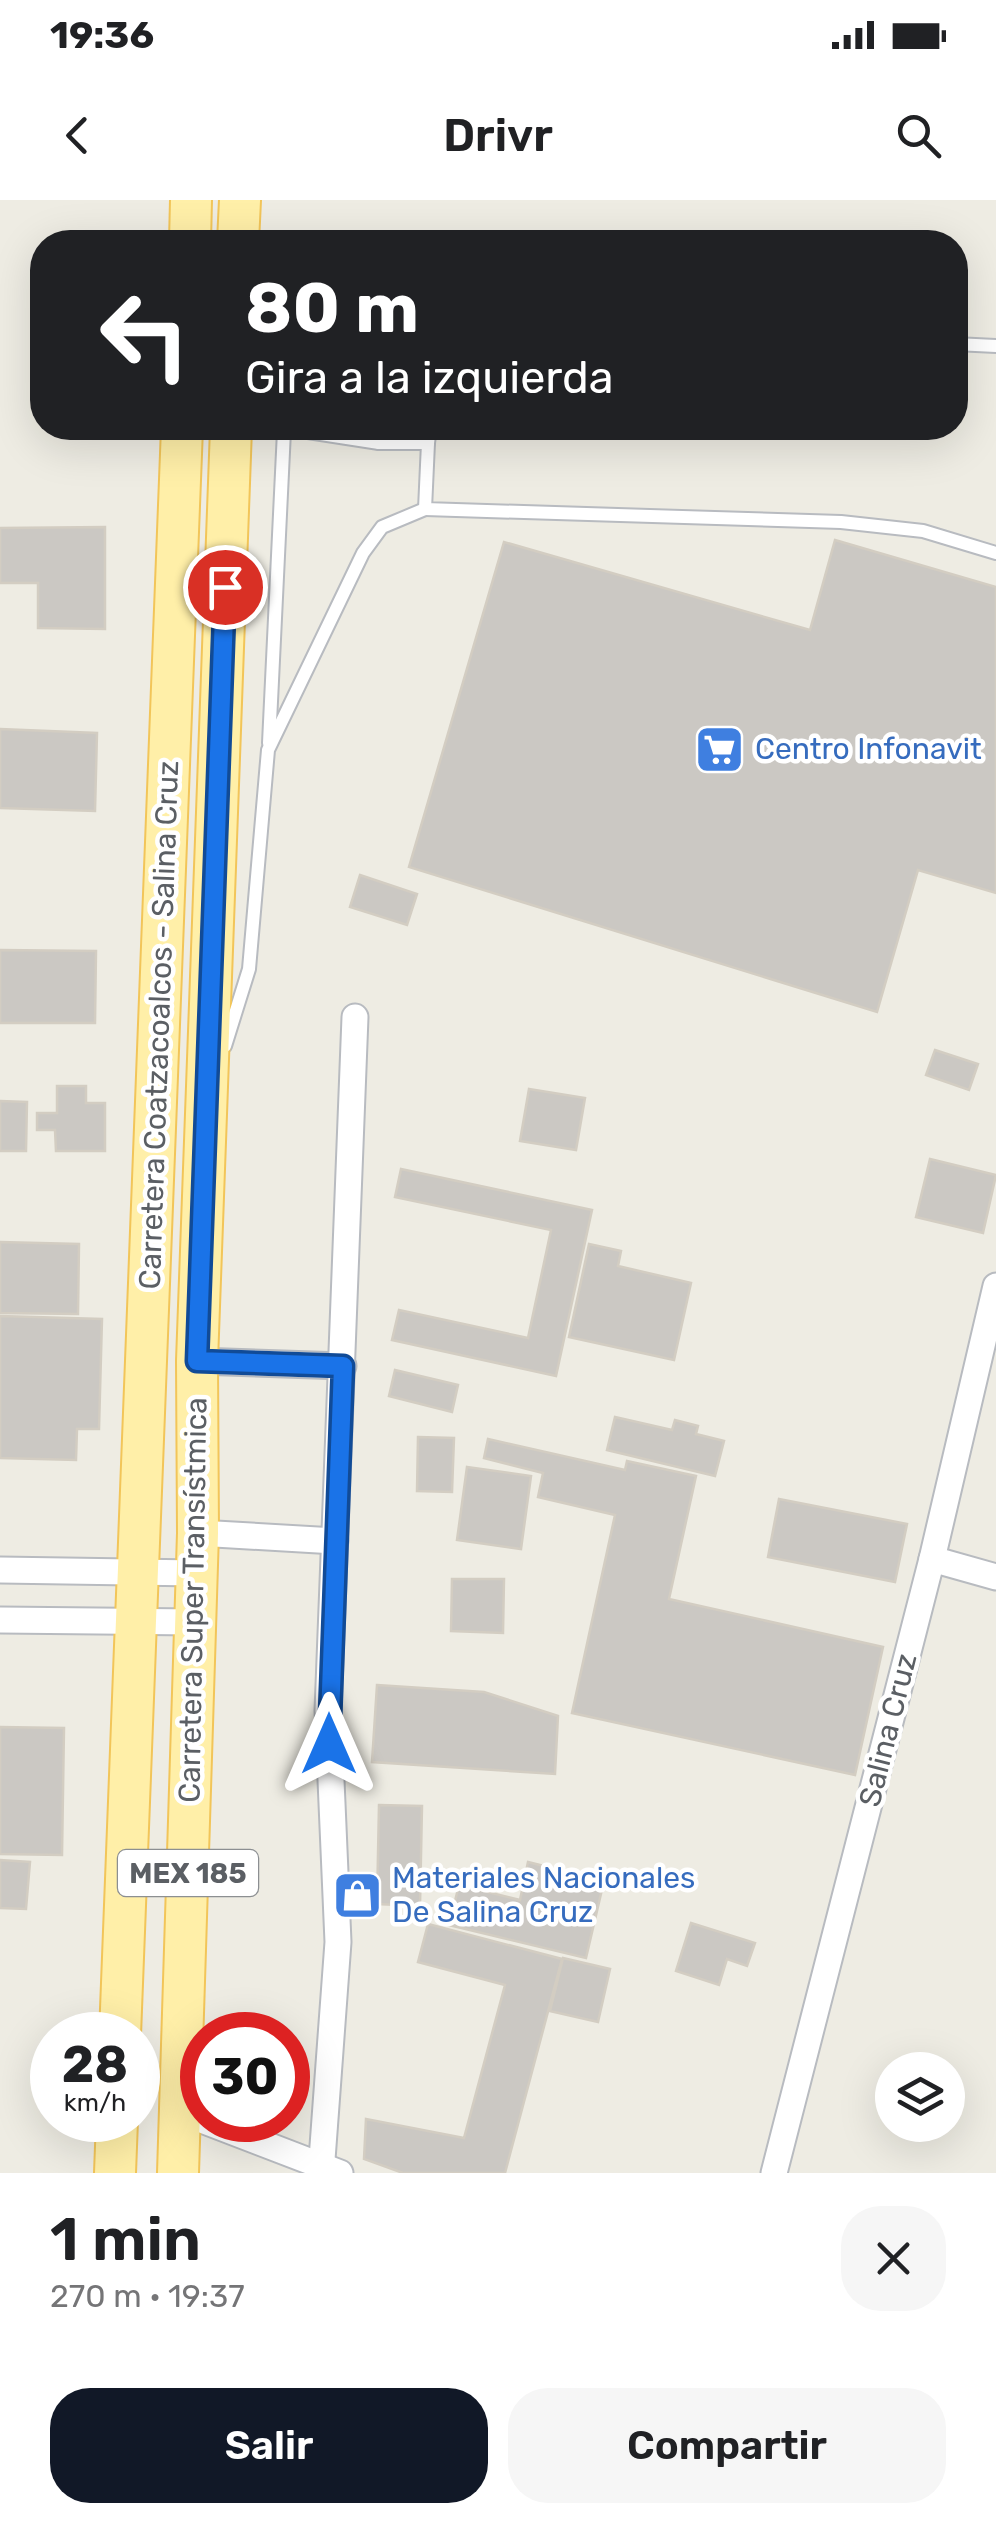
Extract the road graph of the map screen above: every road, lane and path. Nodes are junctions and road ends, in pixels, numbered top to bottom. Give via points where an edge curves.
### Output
1 (191, 200) edge
2 (240, 200) edge
3 (190, 230) edge
4 (239, 230) edge
5 (968, 345) edge
6 (996, 346) edge
7 (182, 440) edge
8 (231, 440) edge
9 (282, 440) edge
10 (358, 440) edge
11 (379, 440) edge
12 (428, 440) edge
13 (379, 443) junction
14 (428, 444) junction
15 (424, 509) junction
16 (996, 553) edge
17 (268, 750) junction
18 (355, 1018) dead end
19 (206, 1104) junction
20 (996, 1286) edge
21 (197, 1361) junction
22 (343, 1366) junction
23 (335, 1541) junction
24 (198, 1553) junction
25 (932, 1559) junction
26 (0, 1570) edge
27 (137, 1574) junction
28 (996, 1577) edge
29 (0, 1620) edge
30 (137, 1622) junction
31 (196, 1622) junction
32 (121, 2012) edge
33 (184, 2012) edge
34 (180, 2132) edge
35 (116, 2142) edge
36 (255, 2142) edge
37 (327, 2171) edge
38 (115, 2173) edge
39 (178, 2173) edge
40 (774, 2173) edge

1 - 3 main road
2 - 4 main road
5 - 6 lane
7 - 27 main road, Carretera Coatzacoalcos - Salina Cruz / MEX 185
8 - 19 main road, Carretera Super Transístmica / MEX 185
9 - 17 lane
10 - 13 lane
11 - 13 lane
12 - 14 lane
13 - 14 lane
14 - 15 lane
15 - 16 lane via 842,522 923,532
15 - 17 lane via 382,526 363,552
17 - 19 lane via 249,970
18 - 22 street
19 - 21 main road, Carretera Super Transístmica / MEX 185
20 - 25 street, Salina Cruz
21 - 22 street
21 - 24 main road, Carretera Super Transístmica / MEX 185
22 - 23 street
23 - 24 street
23 - 37 street via 328,1712 338,1942
24 - 27 street
24 - 31 main road, Carretera Super Transístmica / MEX 185
25 - 28 street
25 - 40 street, Salina Cruz
26 - 27 street
27 - 30 main road, Carretera Coatzacoalcos - Salina Cruz / MEX 185
29 - 30 street
30 - 31 street
30 - 32 main road, Carretera Super Transístmica / MEX 185
31 - 33 main road, Carretera Super Transístmica / MEX 185
34 - 39 main road, Carretera Super Transístmica / MEX 185
35 - 38 main road
36 - 37 street

